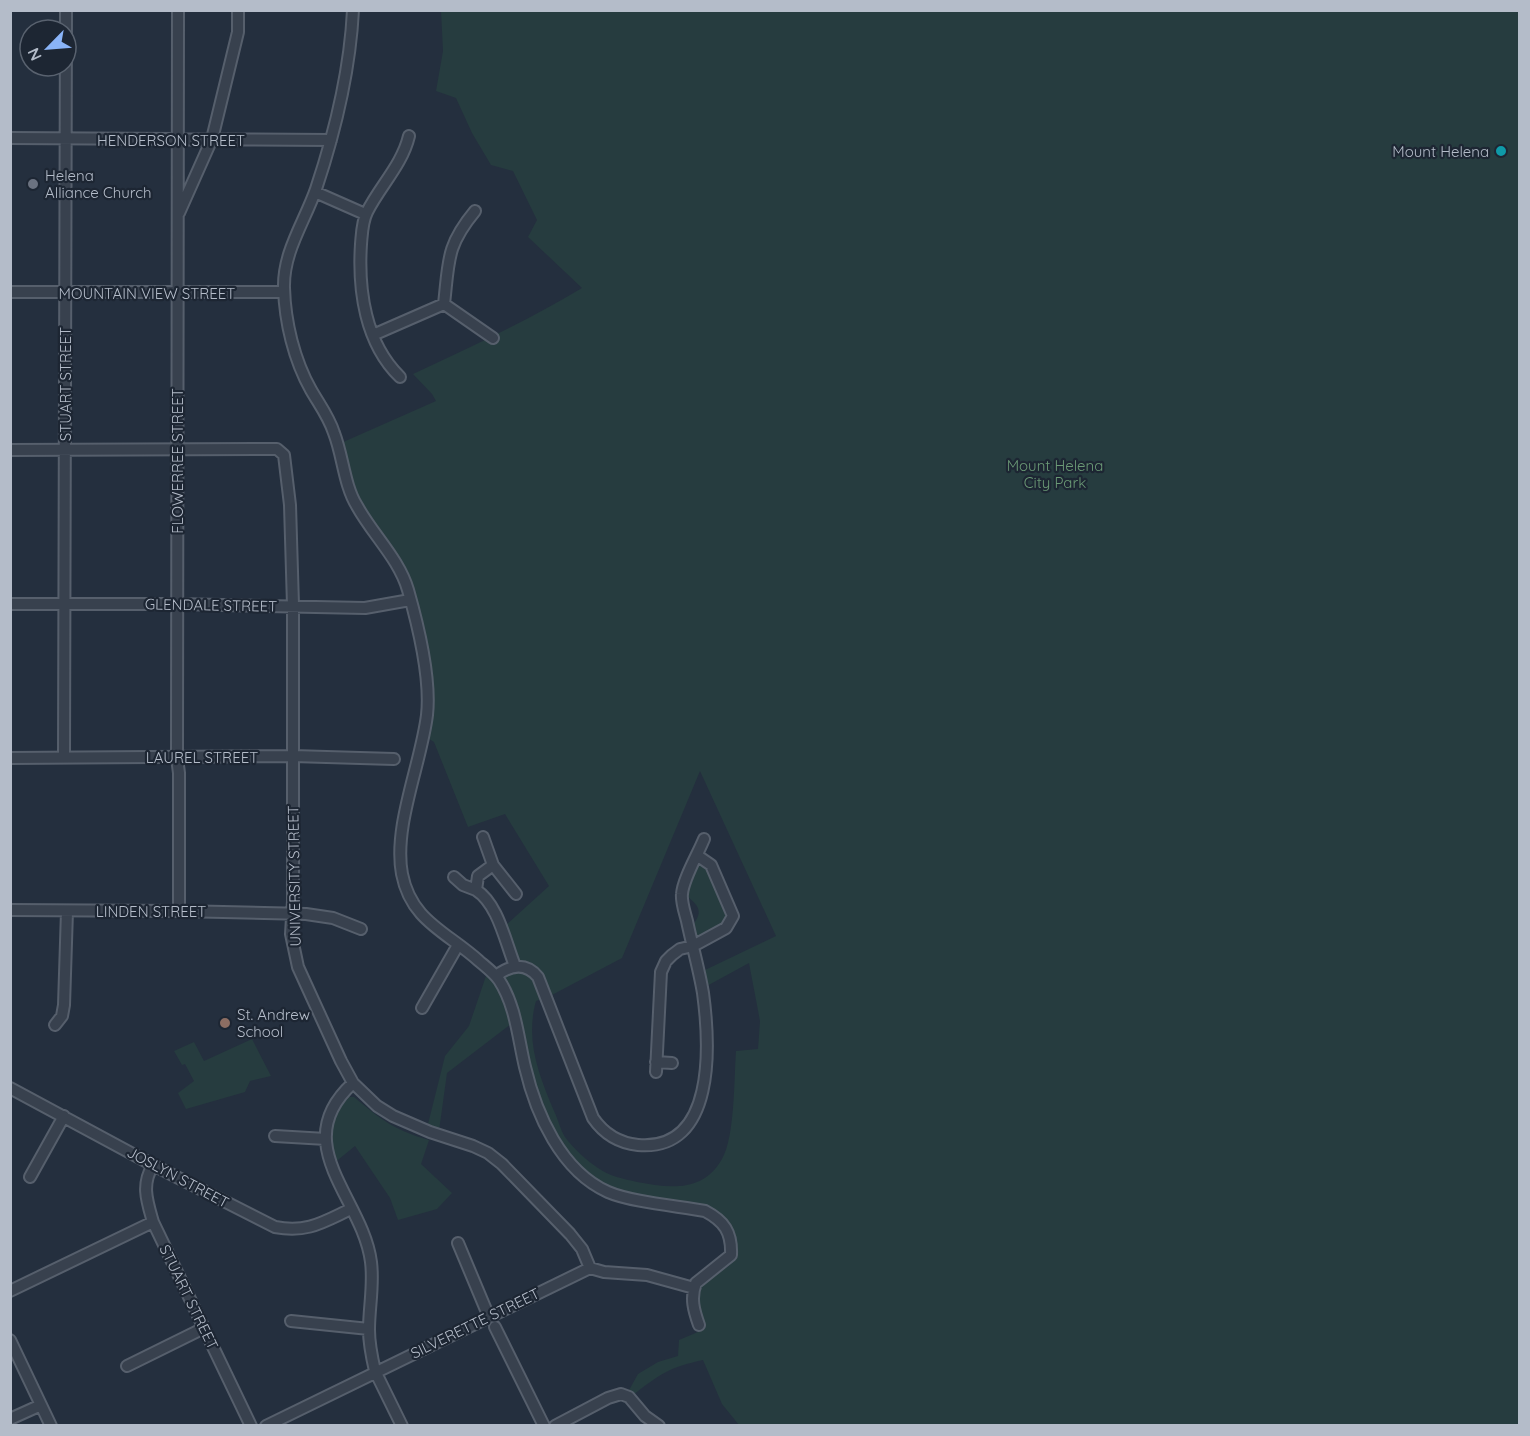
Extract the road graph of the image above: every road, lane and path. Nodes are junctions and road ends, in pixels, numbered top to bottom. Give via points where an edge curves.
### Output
1 (66, 10) edge
2 (178, 10) edge
3 (238, 10) edge
4 (353, 10) edge
5 (409, 136) dead end
6 (10, 138) edge
7 (179, 139) junction
8 (212, 139) junction
9 (66, 140) junction
10 (331, 140) junction
11 (315, 192) junction
12 (474, 211) dead end
13 (365, 214) junction
14 (177, 217) junction
15 (10, 292) edge
16 (284, 292) junction
17 (65, 293) junction
18 (177, 294) junction
19 (444, 304) junction
20 (373, 335) junction
21 (493, 338) dead end
22 (400, 377) dead end
23 (178, 449) junction
24 (10, 450) edge
25 (65, 450) junction
26 (410, 600) junction
27 (10, 604) edge
28 (64, 604) junction
29 (177, 604) junction
30 (292, 605) junction
31 (293, 756) junction
32 (10, 758) edge
33 (64, 758) junction
34 (177, 758) junction
35 (393, 759) dead end
36 (483, 837) dead end
37 (704, 839) dead end
38 (698, 856) junction
39 (492, 865) junction
40 (454, 877) dead end
41 (476, 890) junction
42 (516, 894) dead end
43 (10, 910) edge
44 (67, 910) junction
45 (179, 911) junction
46 (292, 913) junction
47 (361, 929) dead end
48 (458, 945) junction
49 (693, 946) junction
50 (515, 966) junction
51 (496, 976) junction
52 (423, 1008) dead end
53 (55, 1025) dead end
54 (672, 1063) dead end
55 (353, 1083) junction
56 (10, 1088) edge
57 (64, 1116) junction
58 (275, 1136) dead end
59 (326, 1139) junction
60 (153, 1165) junction
61 (30, 1177) dead end
62 (351, 1209) junction
63 (153, 1222) junction
64 (458, 1243) dead end
65 (590, 1268) junction
66 (694, 1288) junction
67 (10, 1291) edge
68 (489, 1317) junction
69 (291, 1321) dead end
70 (699, 1325) dead end
71 (495, 1327) dead end
72 (204, 1328) junction
73 (369, 1329) junction
74 (10, 1340) edge
75 (127, 1366) dead end
76 (375, 1371) junction
77 (41, 1405) junction
78 (10, 1419) edge
79 (51, 1425) edge
80 (251, 1425) edge
81 (266, 1425) edge
82 (402, 1425) edge
83 (544, 1425) edge
84 (555, 1425) edge
85 (659, 1425) edge

1 - 9 street, STUART STREET
2 - 7 street, FLOWERREE STREET
3 - 8 street via 238,32
4 - 10 street via 351,43
5 - 13 street via 399,162
6 - 9 street, HENDERSON STREET
7 - 8 street, HENDERSON STREET
7 - 9 street, HENDERSON STREET
7 - 14 street, FLOWERREE STREET
8 - 10 street, HENDERSON STREET
8 - 14 street
9 - 17 street, STUART STREET
10 - 11 street
11 - 13 street
11 - 16 street via 293,240 284,271
12 - 19 street via 451,249
13 - 20 street via 361,293
14 - 18 street, FLOWERREE STREET
15 - 17 street, MOUNTAIN VIEW STREET
16 - 18 street, MOUNTAIN VIEW STREET
16 - 26 street via 297,361 331,424 354,502 393,559
17 - 18 street, MOUNTAIN VIEW STREET
17 - 25 street, STUART STREET
18 - 23 street, FLOWERREE STREET
19 - 20 street
19 - 21 street
20 - 22 street via 382,356
23 - 25 street
23 - 29 street, FLOWERREE STREET
23 - 30 street, UNIVERSITY STREET via 277,449 284,455 290,505
24 - 25 street
25 - 28 street, STUART STREET
26 - 30 street, GLENDALE STREET via 365,608
26 - 48 street via 428,699 402,835 401,872 410,899 422,916
27 - 28 street, GLENDALE STREET
28 - 29 street, GLENDALE STREET
28 - 33 street, STUART STREET
29 - 30 street, GLENDALE STREET
29 - 34 street, FLOWERREE STREET
30 - 31 street, UNIVERSITY STREET
31 - 34 street, LAUREL STREET
31 - 35 street, LAUREL STREET
31 - 46 street, UNIVERSITY STREET
32 - 33 street, LAUREL STREET
33 - 34 street, LAUREL STREET
34 - 45 street, FLOWERREE STREET
36 - 39 street
37 - 38 street
38 - 49 street via 682,894
38 - 49 street via 711,865 733,916 726,928
39 - 41 street via 478,876
39 - 42 street
40 - 41 street
41 - 50 street via 494,909
43 - 44 street, LINDEN STREET
44 - 45 street, LINDEN STREET
44 - 53 street via 64,1005
45 - 46 street, LINDEN STREET
46 - 47 street, LINDEN STREET via 333,918
46 - 55 street, UNIVERSITY STREET via 291,934 298,967
48 - 51 street
48 - 52 street
49 - 50 street via 705,1020 702,1095 696,1114 685,1129 665,1143 648,1147 617,1140 598,1124 538,977
49 - 54 street via 672,955 661,972 656,1067
50 - 51 street
51 - 66 street via 508,996 529,1087 542,1120 570,1163 609,1193 705,1211 718,1218 728,1232 731,1255
55 - 59 street via 333,1108
55 - 65 street, UNIVERSITY STREET via 393,1116 488,1153 570,1234
56 - 57 street, JOSLYN STREET
57 - 60 street, JOSLYN STREET
57 - 61 street
58 - 59 street
59 - 62 street via 329,1162
60 - 62 street, JOSLYN STREET via 275,1227 295,1230 315,1226
60 - 63 street, STUART STREET via 145,1195
62 - 73 street via 371,1262
63 - 67 street
63 - 72 street, STUART STREET
64 - 68 street
65 - 66 street via 647,1275
65 - 68 street, SILVERETTE STREET
66 - 70 street via 692,1307
68 - 76 street, SILVERETTE STREET
69 - 73 street
71 - 83 street
72 - 75 street
72 - 80 street, STUART STREET
73 - 76 street
74 - 77 street
76 - 81 street, SILVERETTE STREET
76 - 82 street
77 - 78 street
77 - 79 street
84 - 85 street via 621,1394

